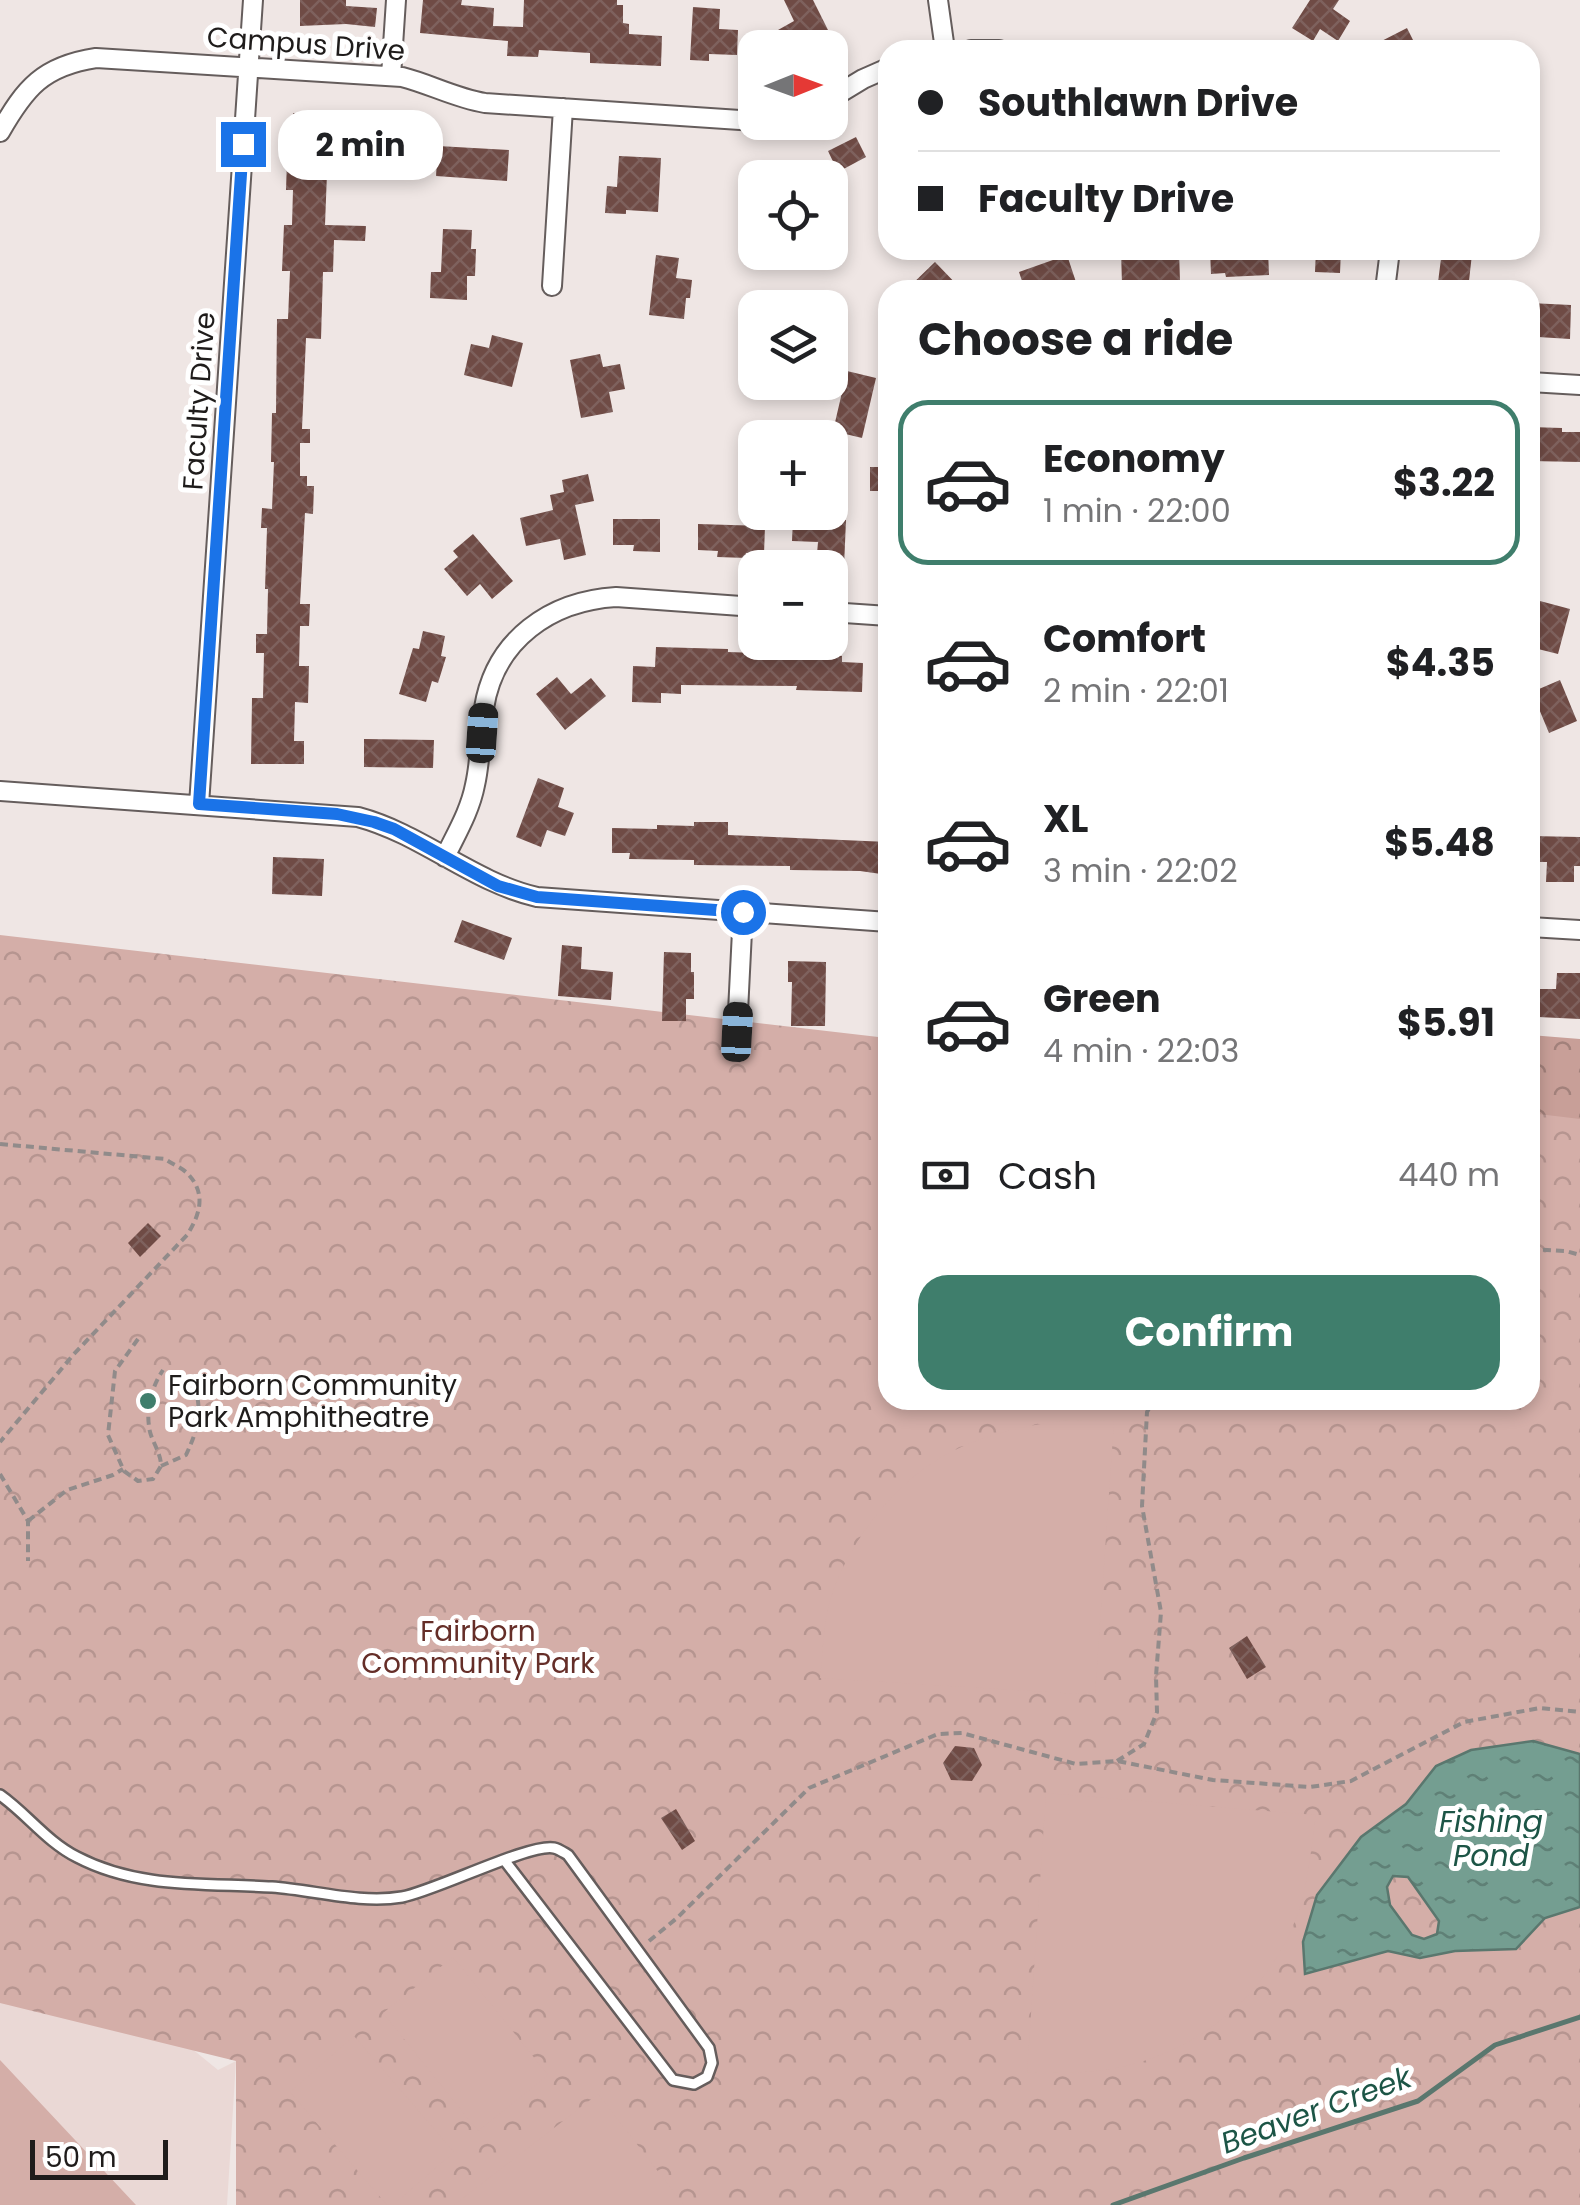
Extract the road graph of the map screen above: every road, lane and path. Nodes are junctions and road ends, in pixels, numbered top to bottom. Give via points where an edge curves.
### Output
1 (252, 0) edge
2 (396, 0) edge
3 (938, 0) edge
4 (944, 40) edge
5 (248, 66) junction
6 (878, 73) edge
7 (391, 76) junction
8 (848, 89) edge
9 (563, 108) junction
10 (738, 120) edge
11 (0, 132) edge
12 (552, 286) dead end
13 (1540, 383) edge
14 (1580, 385) edge
15 (738, 606) edge
16 (848, 613) edge
17 (878, 615) edge
18 (0, 791) edge
19 (199, 804) junction
20 (445, 858) junction
21 (743, 912) junction
22 (878, 921) edge
23 (1540, 927) edge
24 (1580, 930) edge
25 (737, 1032) dead end
26 (0, 1144) edge
27 (1540, 1250) edge
28 (1580, 1254) edge
29 (138, 1340) dead end
30 (164, 1370) dead end
31 (192, 1381) dead end
32 (1147, 1410) edge
33 (0, 1442) edge
34 (162, 1466) junction
35 (123, 1469) junction
36 (0, 1474) edge
37 (28, 1521) junction
38 (28, 1561) dead end
39 (1580, 1712) edge
40 (1117, 1761) junction
41 (0, 1795) edge
42 (504, 1861) junction
43 (638, 1950) junction

1 - 5 street, Faculty Drive
2 - 7 street
3 - 4 street
5 - 7 street, Campus Drive
5 - 11 street, Campus Drive via 79,60 25,92
5 - 19 street, Faculty Drive
6 - 8 street
7 - 9 street, Campus Drive via 472,101
9 - 10 street, Campus Drive
9 - 12 street
13 - 14 street
15 - 20 street via 599,598 538,620 493,676 474,788
16 - 17 street
18 - 19 street
19 - 20 street via 358,817
20 - 21 street via 498,886 537,897
21 - 22 street
21 - 25 street
23 - 24 street
26 - 33 path via 165,1160 188,1174 199,1194 199,1216 187,1236
27 - 28 path
29 - 35 path via 114,1371 108,1435
30 - 34 path via 152,1386 148,1428
31 - 34 path via 200,1400 196,1430 186,1455
32 - 40 path via 1142,1506 1162,1612 1157,1712 1144,1744
34 - 35 path via 143,1482
35 - 37 path via 66,1490
36 - 37 path
37 - 38 path
39 - 40 path via 1540,1708 1464,1722 1351,1781 1310,1787 1213,1780
40 - 43 path via 1076,1764 962,1733 938,1734 808,1788
41 - 42 lane via 62,1849 153,1881 379,1899
42 - 43 lane via 552,1847 568,1854
42 - 43 lane via 673,2080 694,2084 707,2077 709,2048

